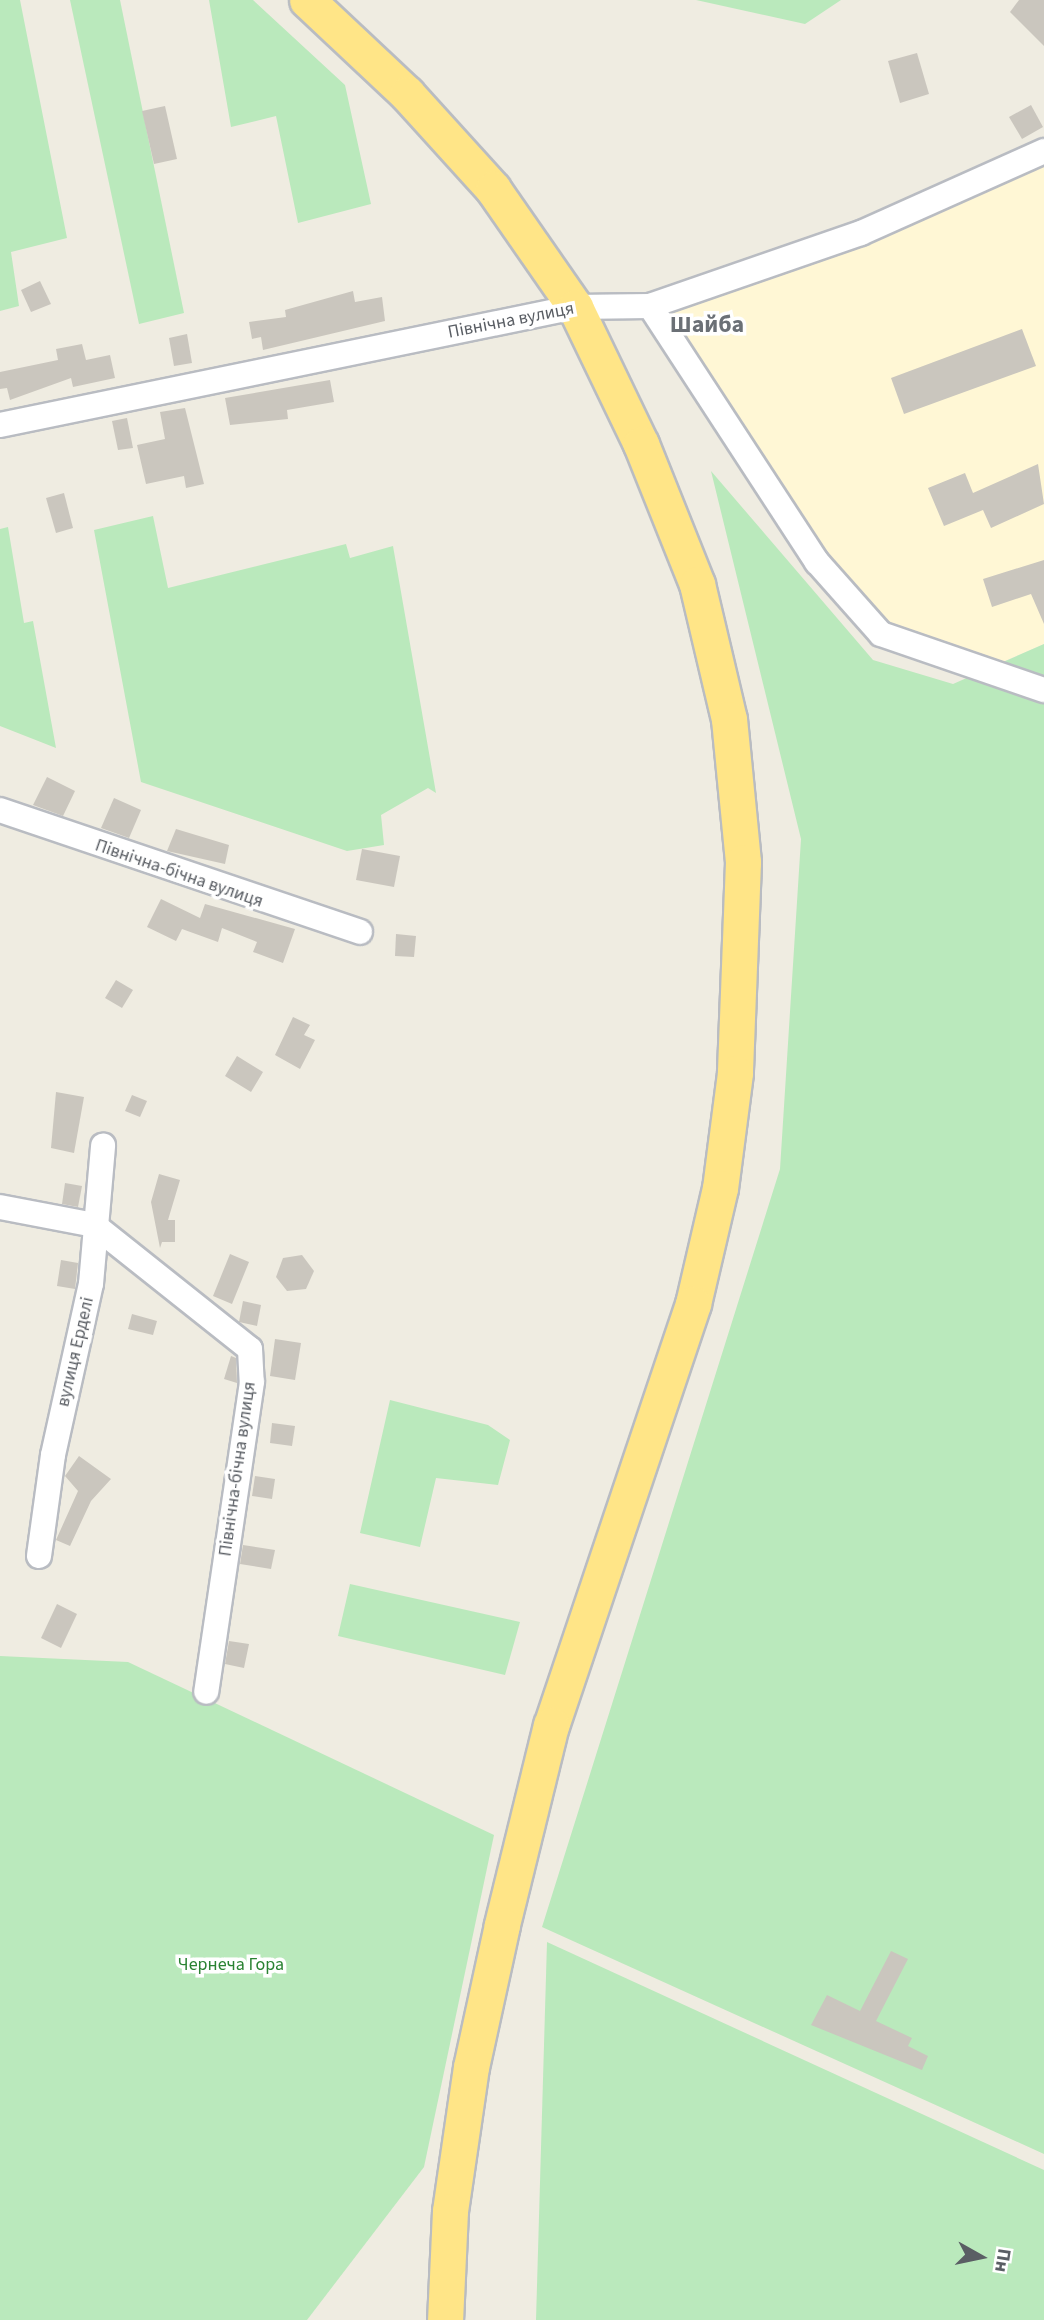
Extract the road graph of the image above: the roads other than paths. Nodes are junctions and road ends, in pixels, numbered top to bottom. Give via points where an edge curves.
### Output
1 (307, 0) edge
2 (1044, 151) edge
3 (650, 306) junction
4 (575, 307) junction
5 (0, 425) edge
6 (1044, 690) edge
7 (0, 810) edge
8 (360, 932) dead end
9 (103, 1146) dead end
10 (0, 1207) edge
11 (94, 1225) junction
12 (39, 1556) dead end
13 (205, 1692) dead end
14 (445, 2320) edge

1 - 4 highway via 407,94 493,189
2 - 3 street, Північна вулиця via 861,233
3 - 4 street, Північна вулиця
3 - 6 street via 817,562 881,634
4 - 5 street, Північна вулиця
4 - 14 highway via 641,444 696,584 729,719 743,862 735,1073 720,1188 693,1304 551,1725 502,1925 450,2211
7 - 8 street, Північна-бічна вулиця
9 - 11 street, вулиця Ерделі
10 - 11 street
11 - 12 street, вулиця Ерделі via 91,1283 50,1469
11 - 13 street, Північна-бічна вулиця via 168,1287 203,1307 250,1349 252,1382

